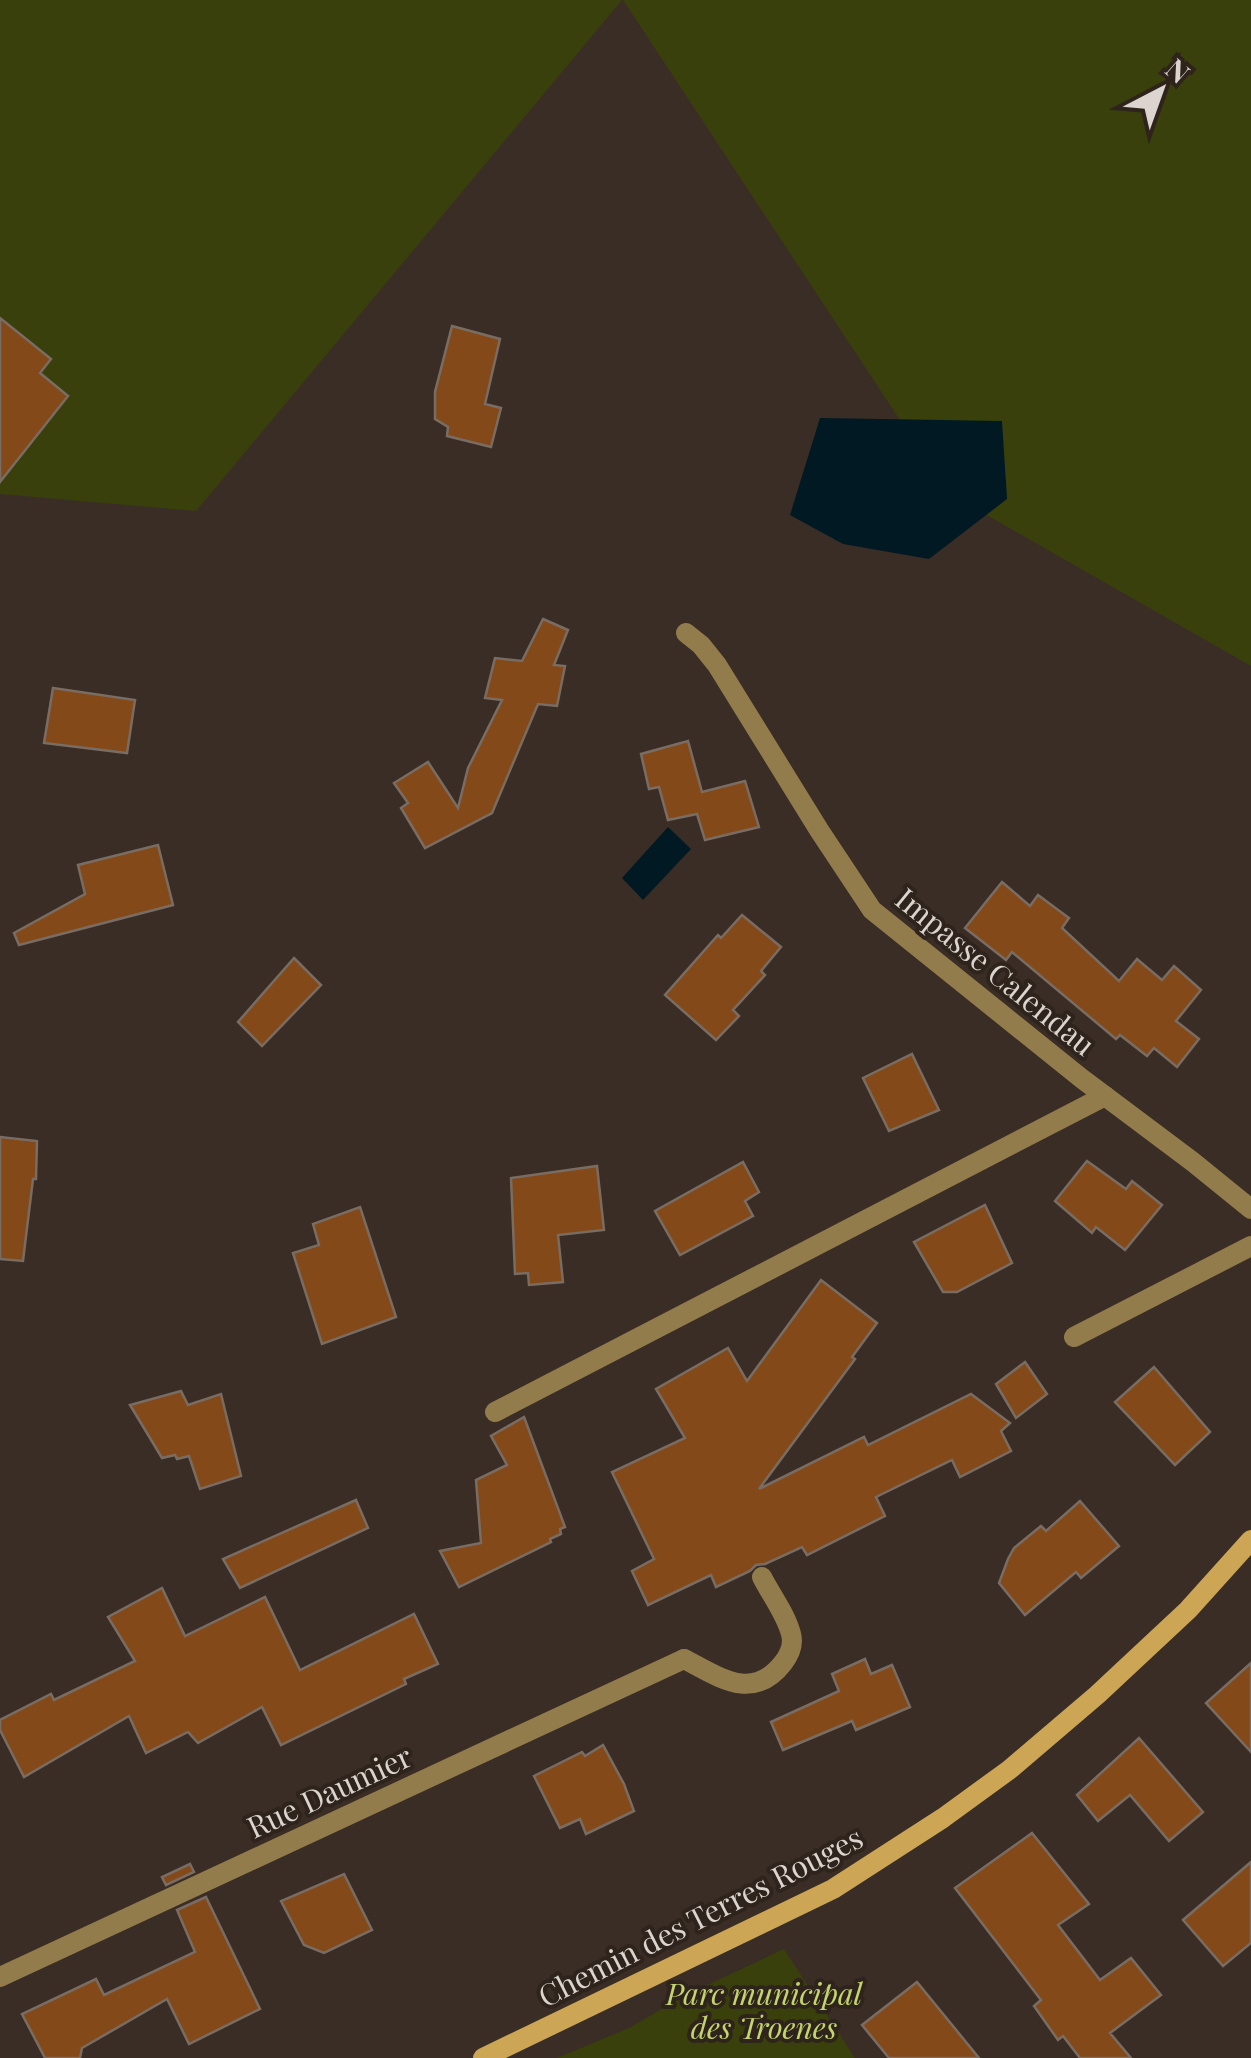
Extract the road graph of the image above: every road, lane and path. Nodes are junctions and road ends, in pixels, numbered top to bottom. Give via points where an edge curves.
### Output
1 (686, 633) dead end
2 (1105, 1096) junction
3 (1251, 1209) edge
4 (1251, 1246) edge
5 (1074, 1337) dead end
6 (496, 1412) dead end
7 (1251, 1540) edge
8 (762, 1577) dead end
9 (0, 1977) edge
10 (483, 2058) edge

1 - 2 street, Impasse Calendau via 722,674 864,901
2 - 3 street, Impasse Calendau
2 - 6 street
4 - 5 street
7 - 10 main road, Chemin des Terres Rouges via 1097,1696 955,1810 834,1889
8 - 9 street, Rue Daumier via 792,1641 764,1680 733,1683 684,1659

